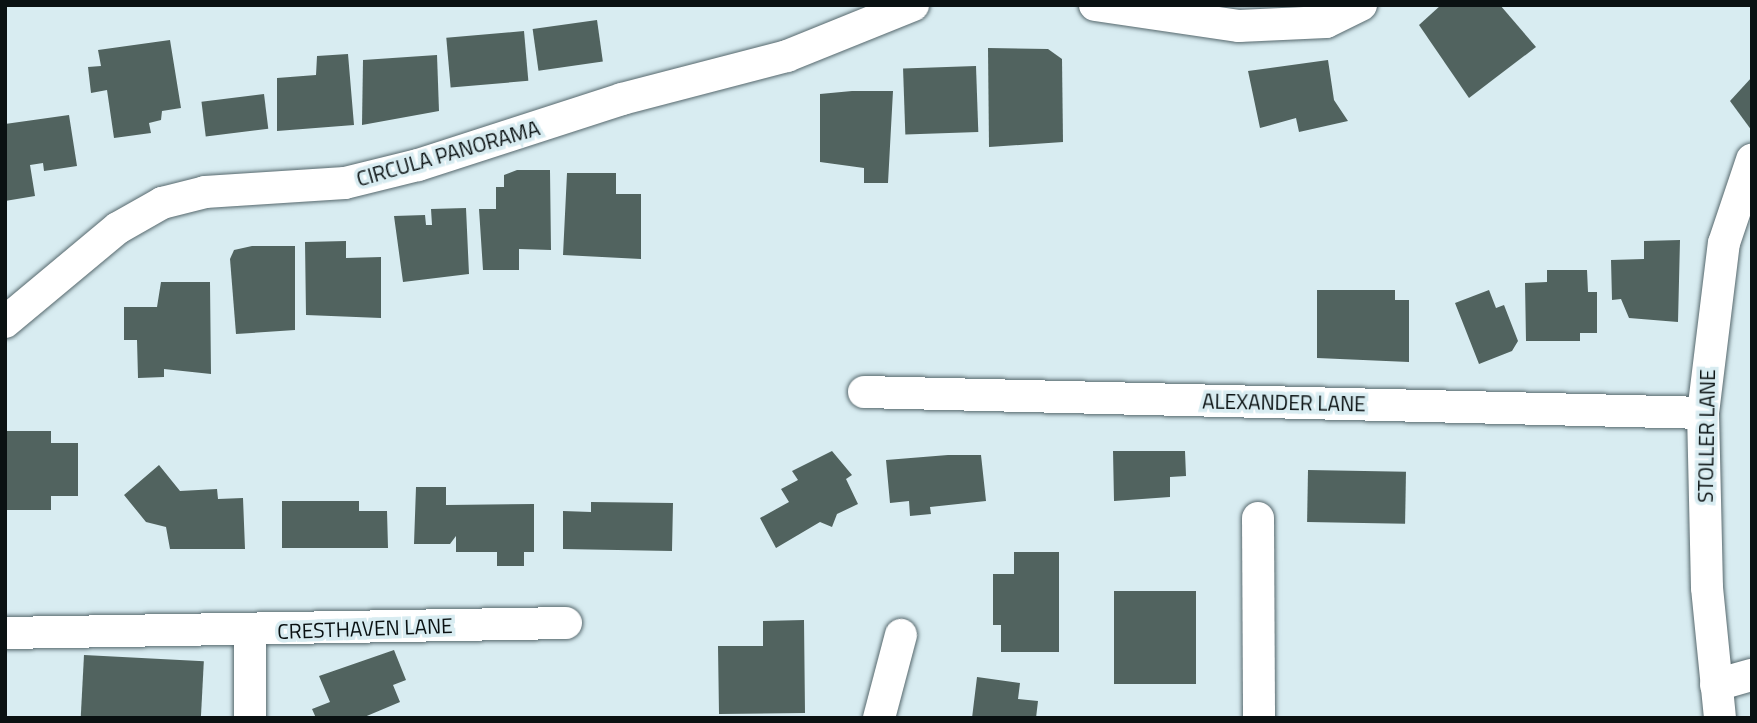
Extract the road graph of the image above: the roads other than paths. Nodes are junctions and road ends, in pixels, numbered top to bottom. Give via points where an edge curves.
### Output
1 (913, 5) edge
2 (1095, 5) edge
3 (1361, 5) edge
4 (1752, 160) edge
5 (5, 322) edge
6 (864, 392) dead end
7 (1703, 412) junction
8 (1258, 517) dead end
9 (566, 622) dead end
10 (250, 632) junction
11 (5, 633) edge
12 (901, 635) dead end
13 (1752, 675) edge
14 (1716, 685) junction
15 (250, 718) edge
16 (878, 718) edge
17 (1259, 718) edge
18 (1720, 718) edge

1 - 5 street, CIRCULA PANORAMA via 787,56 622,99 418,166 345,183 205,192 162,202 118,228
2 - 3 street via 1239,26 1326,22
4 - 7 street, STOLLER LANE via 1724,243
6 - 7 street, ALEXANDER LANE
7 - 14 street, STOLLER LANE
8 - 17 street
9 - 10 street, CRESTHAVEN LANE
10 - 11 street
10 - 15 street, CRESTHAVEN LANE
12 - 16 street
13 - 14 street
14 - 18 street, STOLLER LANE

